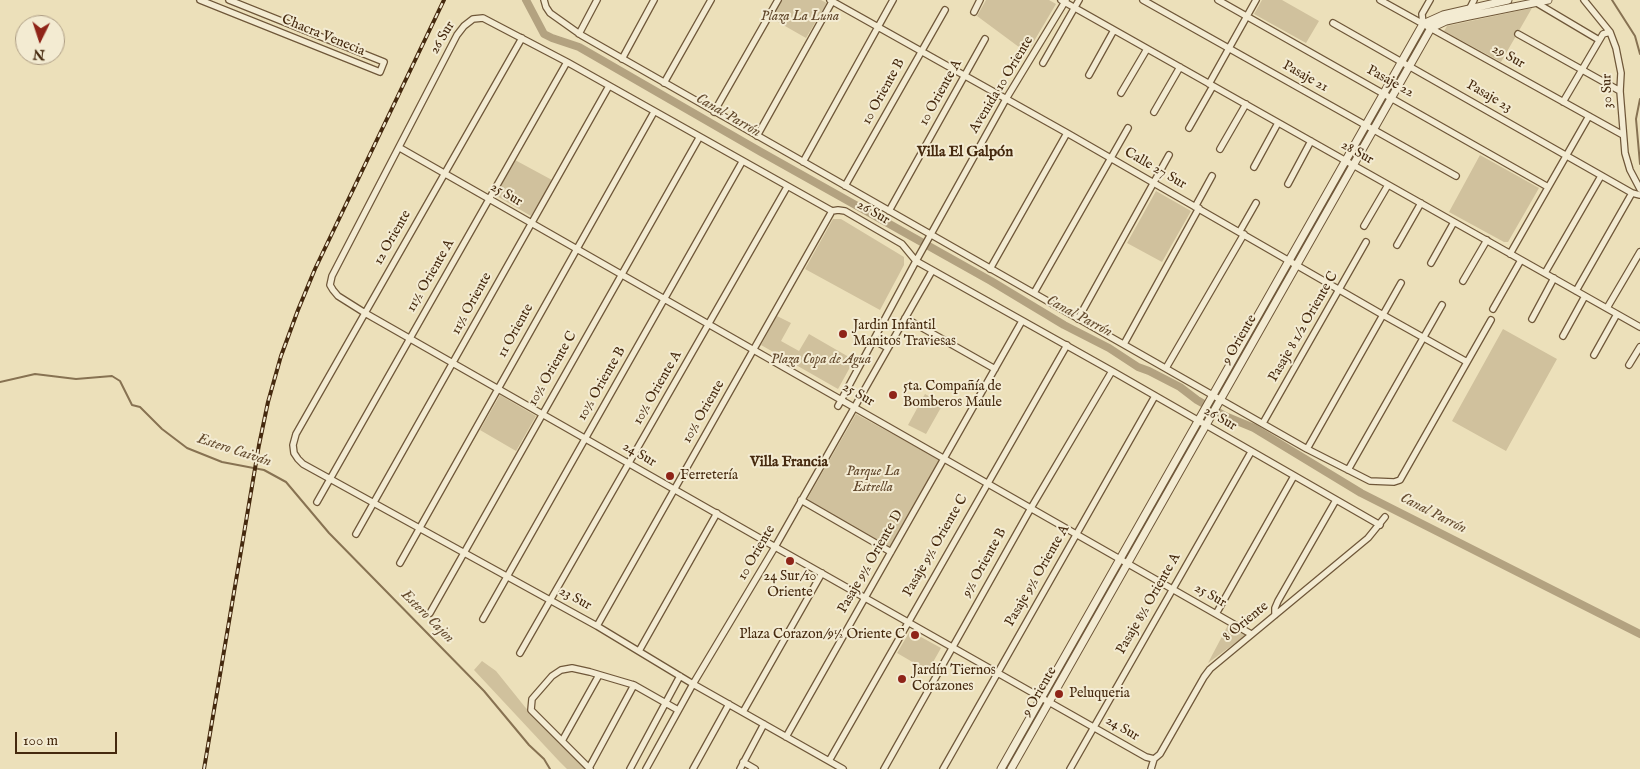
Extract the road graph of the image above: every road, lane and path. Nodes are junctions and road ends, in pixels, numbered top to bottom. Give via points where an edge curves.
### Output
1 (200, 0) edge
2 (229, 0) edge
3 (598, 0) edge
4 (654, 0) edge
5 (711, 0) edge
6 (778, 0) edge
7 (831, 0) edge
8 (894, 0) edge
9 (980, 0) edge
10 (1079, 0) edge
11 (1143, 0) edge
12 (1218, 0) edge
13 (1256, 0) edge
14 (1380, 0) edge
15 (1430, 0) edge
16 (1474, 0) edge
17 (1508, 0) edge
18 (1548, 0) edge
19 (1584, 0) edge
20 (1064, 1) edge
21 (544, 2) edge
22 (1535, 2) junction
23 (1075, 8) junction
24 (1470, 8) junction
25 (945, 10) dead end
26 (974, 12) dead end
27 (1247, 16) junction
28 (1333, 23) dead end
29 (289, 24) junction
30 (1423, 24) junction
31 (878, 28) junction
32 (1431, 28) junction
33 (1114, 30) junction
34 (1610, 32) junction
35 (285, 34) junction
36 (579, 34) junction
37 (1518, 34) dead end
38 (522, 38) junction
39 (985, 39) dead end
40 (1599, 40) junction
41 (1147, 48) junction
42 (1229, 48) junction
43 (921, 52) junction
44 (622, 59) junction
45 (567, 62) junction
46 (1402, 62) junction
47 (1043, 63) dead end
48 (1409, 66) junction
49 (1180, 67) junction
50 (1582, 70) junction
51 (1089, 75) dead end
52 (964, 76) junction
53 (664, 83) junction
54 (1211, 85) junction
55 (609, 86) junction
56 (1620, 91) junction
57 (1122, 93) dead end
58 (1384, 93) junction
59 (1392, 97) junction
60 (1006, 99) junction
61 (1563, 102) junction
62 (1246, 104) junction
63 (654, 112) junction
64 (714, 112) junction
65 (1154, 112) dead end
66 (1588, 116) junction
67 (1278, 122) junction
68 (1366, 126) junction
69 (1128, 128) dead end
70 (1189, 128) dead end
71 (1374, 130) junction
72 (1067, 133) junction
73 (1623, 135) junction
74 (757, 136) junction
75 (699, 138) junction
76 (1311, 141) junction
77 (400, 148) junction
78 (1220, 149) dead end
79 (1169, 155) dead end
80 (1566, 156) junction
81 (1110, 158) junction
82 (1346, 161) junction
83 (742, 162) junction
84 (803, 162) junction
85 (1353, 165) junction
86 (1254, 167) dead end
87 (444, 174) junction
88 (1212, 176) dead end
89 (1456, 176) dead end
90 (1601, 176) junction
91 (1154, 183) junction
92 (1288, 184) dead end
93 (1388, 185) junction
94 (845, 186) junction
95 (787, 187) junction
96 (1548, 187) junction
97 (1640, 189) edge
98 (1632, 193) junction
99 (1640, 195) edge
100 (489, 199) junction
101 (1256, 203) dead end
102 (1420, 203) junction
103 (1197, 208) junction
104 (832, 211) junction
105 (889, 211) junction
106 (1454, 222) junction
107 (532, 224) junction
108 (1364, 226) dead end
109 (1242, 233) junction
110 (929, 238) junction
111 (1486, 240) junction
112 (1366, 242) dead end
113 (1396, 246) dead end
114 (576, 249) junction
115 (1640, 252) edge
116 (1510, 254) junction
117 (1521, 260) junction
118 (916, 261) junction
119 (1290, 261) junction
120 (1431, 263) dead end
121 (1297, 265) junction
122 (990, 268) junction
123 (932, 270) junction
124 (1545, 273) junction
125 (621, 275) junction
126 (1554, 278) junction
127 (1463, 281) dead end
128 (1401, 283) dead end
129 (1339, 289) junction
130 (1576, 291) junction
131 (1034, 293) junction
132 (1585, 296) junction
133 (664, 299) junction
134 (1442, 305) dead end
135 (1607, 308) junction
136 (1493, 309) dead end
137 (365, 312) junction
138 (1617, 314) junction
139 (1383, 315) junction
140 (905, 318) junction
141 (1078, 319) junction
142 (1532, 319) dead end
143 (1491, 320) dead end
144 (1022, 321) junction
145 (708, 325) junction
146 (1640, 327) edge
147 (1563, 336) dead end
148 (410, 338) junction
149 (1423, 338) junction
150 (873, 340) junction
151 (1124, 344) junction
152 (1067, 345) junction
153 (1640, 347) edge
154 (888, 348) junction
155 (754, 350) junction
156 (1594, 355) dead end
157 (1467, 362) junction
158 (453, 363) junction
159 (1629, 365) dead end
160 (1166, 368) junction
161 (995, 369) junction
162 (1112, 371) junction
163 (498, 388) junction
164 (1155, 396) junction
165 (1216, 399) junction
166 (840, 403) junction
167 (854, 408) junction
168 (542, 414) junction
169 (1203, 423) junction
170 (1263, 423) junction
171 (585, 438) junction
172 (1308, 449) junction
173 (1251, 452) junction
174 (294, 453) joint
175 (944, 459) junction
176 (629, 463) junction
177 (1348, 470) junction
178 (1294, 476) junction
179 (330, 479) junction
180 (987, 483) junction
181 (675, 489) junction
182 (801, 500) junction
183 (1336, 500) junction
184 (317, 502) dead end
185 (374, 503) junction
186 (1031, 508) junction
187 (717, 513) junction
188 (1385, 517) dead end
189 (1380, 525) junction
190 (420, 528) junction
191 (356, 534) dead end
192 (1076, 534) junction
193 (775, 547) junction
194 (464, 552) junction
195 (891, 552) junction
196 (1120, 559) junction
197 (400, 563) dead end
198 (1128, 564) junction
199 (822, 573) junction
200 (507, 576) junction
201 (1172, 589) junction
202 (865, 598) junction
203 (551, 600) junction
204 (430, 613) dead end
205 (1216, 614) junction
206 (1275, 615) junction
207 (483, 619) dead end
208 (908, 622) junction
209 (597, 626) junction
210 (1252, 634) junction
211 (952, 647) junction
212 (639, 651) junction
213 (520, 653) dead end
214 (997, 673) junction
215 (599, 674) junction
216 (680, 676) junction
217 (634, 684) junction
218 (693, 684) junction
219 (1042, 698) junction
220 (666, 702) junction
221 (1049, 702) junction
222 (729, 704) junction
223 (678, 710) junction
224 (743, 712) junction
225 (764, 724) junction
226 (1094, 728) junction
227 (786, 736) junction
228 (562, 741) junction
229 (1154, 759) junction
230 (829, 761) junction
231 (743, 762) junction
232 (589, 768) edge
233 (630, 769) edge
234 (646, 769) edge
235 (693, 769) edge
236 (740, 769) edge
237 (755, 769) edge
238 (844, 769) edge
239 (884, 769) edge
240 (942, 769) edge
241 (1001, 769) edge
242 (1011, 769) edge
243 (1070, 769) edge
244 (1151, 769) edge

1 - 35 street, Chacra Venecia
2 - 29 street, Chacra Venecia
3 - 36 street
4 - 44 street
5 - 53 street
6 - 64 street
7 - 31 street, Calle 27 Sur
7 - 74 street
8 - 31 street
9 - 26 street
10 - 23 street, Avenida 10 Oriente
11 - 42 street, Pasaje 21
12 - 27 street, Pasaje 22
13 - 27 street
14 - 30 street, 29 Sur
15 - 30 street via 1422,14
16 - 24 street
17 - 24 street
18 - 22 street
19 - 34 street, 30 Sur
20 - 23 street, 28 Sur
20 - 60 street, Avenida 10 Oriente
21 - 36 street, 26 Sur via 550,13
22 - 32 street via 1446,21
22 - 40 street
23 - 33 street, 28 Sur
23 - 47 street, Avenida 10 Oriente
24 - 30 street
25 - 43 street, 10 Oriente B
27 - 42 street
27 - 58 street, Pasaje 22
28 - 46 street, Pasaje 23
29 - 35 street
29 - 35 street, Chacra Venecia via 384,62 380,72
30 - 32 street, 29 Sur
30 - 46 street, 9 Oriente
31 - 43 street, Calle 27 Sur
31 - 84 street
32 - 48 street, 9 Oriente
32 - 61 street, 29 Sur
33 - 41 street, 28 Sur
33 - 51 street
34 - 40 street
34 - 56 street, 30 Sur via 1620,64
36 - 44 street, 26 Sur
37 - 50 street
38 - 45 street, 26 Sur
38 - 77 street, 26 Sur via 483,18 473,19 464,26
38 - 87 street, 12 Oriente
39 - 52 street, 10 Oriente A
40 - 50 street
41 - 49 street, 28 Sur
41 - 57 street
42 - 54 street
42 - 68 street, Pasaje 21
43 - 52 street, Calle 27 Sur
43 - 94 street, 10 Oriente B
44 - 53 street, 26 Sur
45 - 55 street, 26 Sur
45 - 100 street, 11½ Oriente A
46 - 48 street, Pasaje 23
46 - 58 street, 9 Oriente
48 - 59 street, 9 Oriente
48 - 80 street, Pasaje 23
49 - 54 street, 28 Sur
49 - 65 street
50 - 56 street
50 - 61 street
52 - 60 street, Calle 27 Sur
52 - 105 street, 10 Oriente A
53 - 64 street, 26 Sur
54 - 62 street, 28 Sur
54 - 70 street
55 - 63 street, 26 Sur
55 - 107 street, 11½ Oriente
56 - 73 street, 30 Sur
58 - 59 street, Pasaje 22
58 - 68 street, 9 Oriente
59 - 71 street, 9 Oriente
59 - 96 street, Pasaje 22
60 - 72 street, Calle 27 Sur
60 - 110 street, Avenida 10 Oriente
61 - 66 street, 29 Sur
62 - 67 street, 28 Sur
62 - 78 street
63 - 75 street, 26 Sur
63 - 114 street, 11 Oriente
64 - 74 street, 26 Sur
66 - 73 street, 29 Sur
66 - 80 street
67 - 76 street, 28 Sur
67 - 86 street
68 - 71 street, Pasaje 21
68 - 82 street, 9 Oriente
69 - 81 street
71 - 85 street, 9 Oriente
71 - 89 street, Pasaje 21
72 - 81 street, Calle 27 Sur
72 - 122 street
73 - 97 street, 30 Sur via 1627,162
74 - 84 street, 26 Sur
75 - 83 street, 26 Sur
75 - 125 street, 10½ Oriente C
76 - 82 street, 28 Sur
76 - 92 street
77 - 87 street, 25 Sur
77 - 137 street, 24 Sur via 330,280 338,296
79 - 91 street
80 - 90 street, Pasaje 23
80 - 96 street
81 - 91 street, Calle 27 Sur
81 - 131 street
82 - 85 street, 28 Sur
82 - 119 street, 9 Oriente
83 - 95 street, 26 Sur
83 - 133 street, 10½ Oriente B
84 - 94 street, 26 Sur
85 - 93 street, 28 Sur
85 - 121 street, 9 Oriente
87 - 100 street, 25 Sur
87 - 137 street, 12 Oriente
88 - 103 street
90 - 98 street, Pasaje 23
90 - 124 street
91 - 103 street, Calle 27 Sur
91 - 141 street
93 - 102 street, 28 Sur
93 - 108 street
94 - 105 street, 26 Sur
95 - 104 street, 26 Sur
95 - 145 street, 10½ Oriente A
96 - 116 street
98 - 99 street, Pasaje 23
98 - 130 street
100 - 107 street, 25 Sur
100 - 148 street, 11½ Oriente A
101 - 109 street
102 - 106 street, 28 Sur
102 - 113 street
103 - 109 street, Calle 27 Sur
103 - 151 street
104 - 118 street, 26 Sur via 845,211 902,244
104 - 155 street, 10½ Oriente
105 - 110 street, 26 Sur
106 - 111 street, 28 Sur
106 - 120 street
107 - 114 street, 25 Sur
107 - 158 street, 11½ Oriente
109 - 119 street, Calle 27 Sur
109 - 160 street
110 - 118 street
110 - 122 street, 26 Sur
111 - 116 street, 28 Sur
111 - 127 street
112 - 129 street, Pasaje 8 1/2 Oriente C
114 - 125 street, 25 Sur
114 - 163 street, 11 Oriente
115 - 135 street
116 - 117 street, 28 Sur
117 - 124 street, 28 Sur
117 - 136 street
118 - 123 street, 26 Sur
118 - 150 street
119 - 121 street, Calle 27 Sur
119 - 165 street, 9 Oriente
121 - 129 street, Calle 27 Sur
121 - 165 street, 9 Oriente
122 - 131 street, 26 Sur
123 - 140 street, 10 Oriente
123 - 144 street, 26 Sur
124 - 126 street, 28 Sur
125 - 133 street, 25 Sur
125 - 168 street, 10½ Oriente C
126 - 130 street, 28 Sur
126 - 142 street
128 - 139 street
129 - 139 street, Calle 27 Sur
129 - 170 street, Pasaje 8 1/2 Oriente C
130 - 132 street, 28 Sur
131 - 141 street, 26 Sur
132 - 135 street, 28 Sur
132 - 147 street
133 - 145 street, 25 Sur
133 - 171 street, 10½ Oriente B
134 - 149 street
135 - 138 street, 28 Sur
137 - 148 street, 24 Sur
137 - 174 street, 12 Oriente via 296,434
138 - 146 street, 28 Sur
138 - 156 street
139 - 149 street, Calle 27 Sur
139 - 172 street
140 - 154 street, 10 Oriente
140 - 161 street
141 - 151 street, 26 Sur
143 - 157 street
144 - 152 street, 26 Sur
144 - 161 street, Pasaje 9½ Oriente D
145 - 155 street, 25 Sur
145 - 176 street, 10½ Oriente A
148 - 158 street, 24 Sur
148 - 179 street, 11½ Oriente A
149 - 157 street, Calle 27 Sur
149 - 177 street
150 - 154 street
150 - 166 street
151 - 160 street, 26 Sur
152 - 162 street, 26 Sur
152 - 180 street, Pasaje 9½ Oriente C
153 - 159 street
154 - 167 street, 10 Oriente
155 - 166 street, 25 Sur
155 - 181 street, 10½ Oriente
157 - 177 street, 26 Sur via 1400,480 1370,481
158 - 163 street, 24 Sur
158 - 185 street, 11½ Oriente
160 - 165 street, 26 Sur
161 - 175 street, Pasaje 9½ Oriente D
162 - 164 street, 26 Sur
162 - 186 street, 9½ Oriente B
163 - 168 street, 24 Sur
163 - 190 street, 11 Oriente
164 - 169 street, 26 Sur
164 - 192 street, Pasaje 9½ Oriente A
165 - 169 street, 9 Oriente
165 - 170 street, 26 Sur
166 - 167 street, 25 Sur
167 - 175 street, 25 Sur
167 - 182 street, 10 Oriente
168 - 171 street, 24 Sur
168 - 194 street, 10½ Oriente C
169 - 173 street, 26 Sur
169 - 196 street, 9 Oriente
169 - 198 street, 9 Oriente
170 - 172 street, 26 Sur
171 - 176 street, 24 Sur
171 - 200 street, 10½ Oriente B
172 - 177 street, 26 Sur
173 - 178 street, 26 Sur
173 - 201 street, Pasaje 8½ Oriente A
174 - 179 street, 23 Sur via 300,462
175 - 180 street, 25 Sur
175 - 195 street, Pasaje 9½ Oriente D
176 - 181 street, 24 Sur
176 - 203 street, 10½ Oriente A
178 - 183 street, 26 Sur
178 - 205 street
179 - 184 street, 11½ Oriente A
179 - 185 street, 23 Sur
180 - 186 street, 25 Sur
180 - 208 street, Pasaje 9½ Oriente C
181 - 187 street, 24 Sur
181 - 209 street, 10½ Oriente
182 - 193 street, 10 Oriente
182 - 195 street
183 - 189 street, 26 Sur
183 - 206 street via 1278,601
185 - 190 street, 23 Sur
185 - 191 street, 11½ Oriente
186 - 192 street, 25 Sur
186 - 211 street, 9½ Oriente B
187 - 193 street, 24 Sur
187 - 212 street
188 - 189 street, 8 Oriente
189 - 206 street, 8 Oriente
190 - 194 street, 23 Sur
190 - 197 street, 11 Oriente
192 - 196 street, 25 Sur
192 - 214 street, Pasaje 9½ Oriente A
193 - 199 street, 24 Sur
193 - 218 street, 10 Oriente
194 - 200 street, 23 Sur
194 - 204 street, 10½ Oriente C
195 - 202 street, Pasaje 9½ Oriente D
196 - 198 street, 25 Sur
196 - 219 street, 9 Oriente
198 - 201 street, 25 Sur
198 - 221 street, 9 Oriente
199 - 202 street, 24 Sur
199 - 224 street
200 - 203 street, 23 Sur
200 - 207 street, 10½ Oriente B
201 - 205 street, 25 Sur
201 - 226 street, Pasaje 8½ Oriente A
202 - 208 street, 24 Sur
202 - 227 street, Pasaje 9½ Oriente D
203 - 209 street, 23 Sur
203 - 213 street, 10½ Oriente A
205 - 210 street, 25 Sur
206 - 210 street, 8 Oriente
208 - 211 street, 24 Sur
208 - 230 street, Pasaje 9½ Oriente C
209 - 212 street, 23 Sur
210 - 229 street, 8 Oriente via 1207,672 1160,754
211 - 214 street, 24 Sur
211 - 239 street, 9½ Oriente B
212 - 216 street, 23 Sur
214 - 219 street, 24 Sur
214 - 240 street, Pasaje 9½ Oriente A
215 - 217 street
215 - 228 street
215 - 228 street via 572,668 561,670 532,699 531,710
216 - 218 street, 23 Sur
216 - 220 street
217 - 220 street
217 - 232 street
218 - 222 street, 23 Sur
218 - 223 street, 10 Oriente
219 - 221 street, 24 Sur
219 - 241 street, 9 Oriente
220 - 223 street
220 - 233 street
221 - 226 street, 24 Sur
221 - 242 street, 9 Oriente
222 - 224 street, 23 Sur
222 - 235 street
223 - 234 street, 10 Oriente
224 - 225 street, 23 Sur
225 - 227 street, 23 Sur
225 - 231 street
226 - 229 street, 24 Sur
226 - 243 street, Pasaje 8½ Oriente A
227 - 230 street, 23 Sur
228 - 232 street
229 - 244 street, 8 Oriente
230 - 238 street, 23 Sur
231 - 236 street
231 - 237 street

